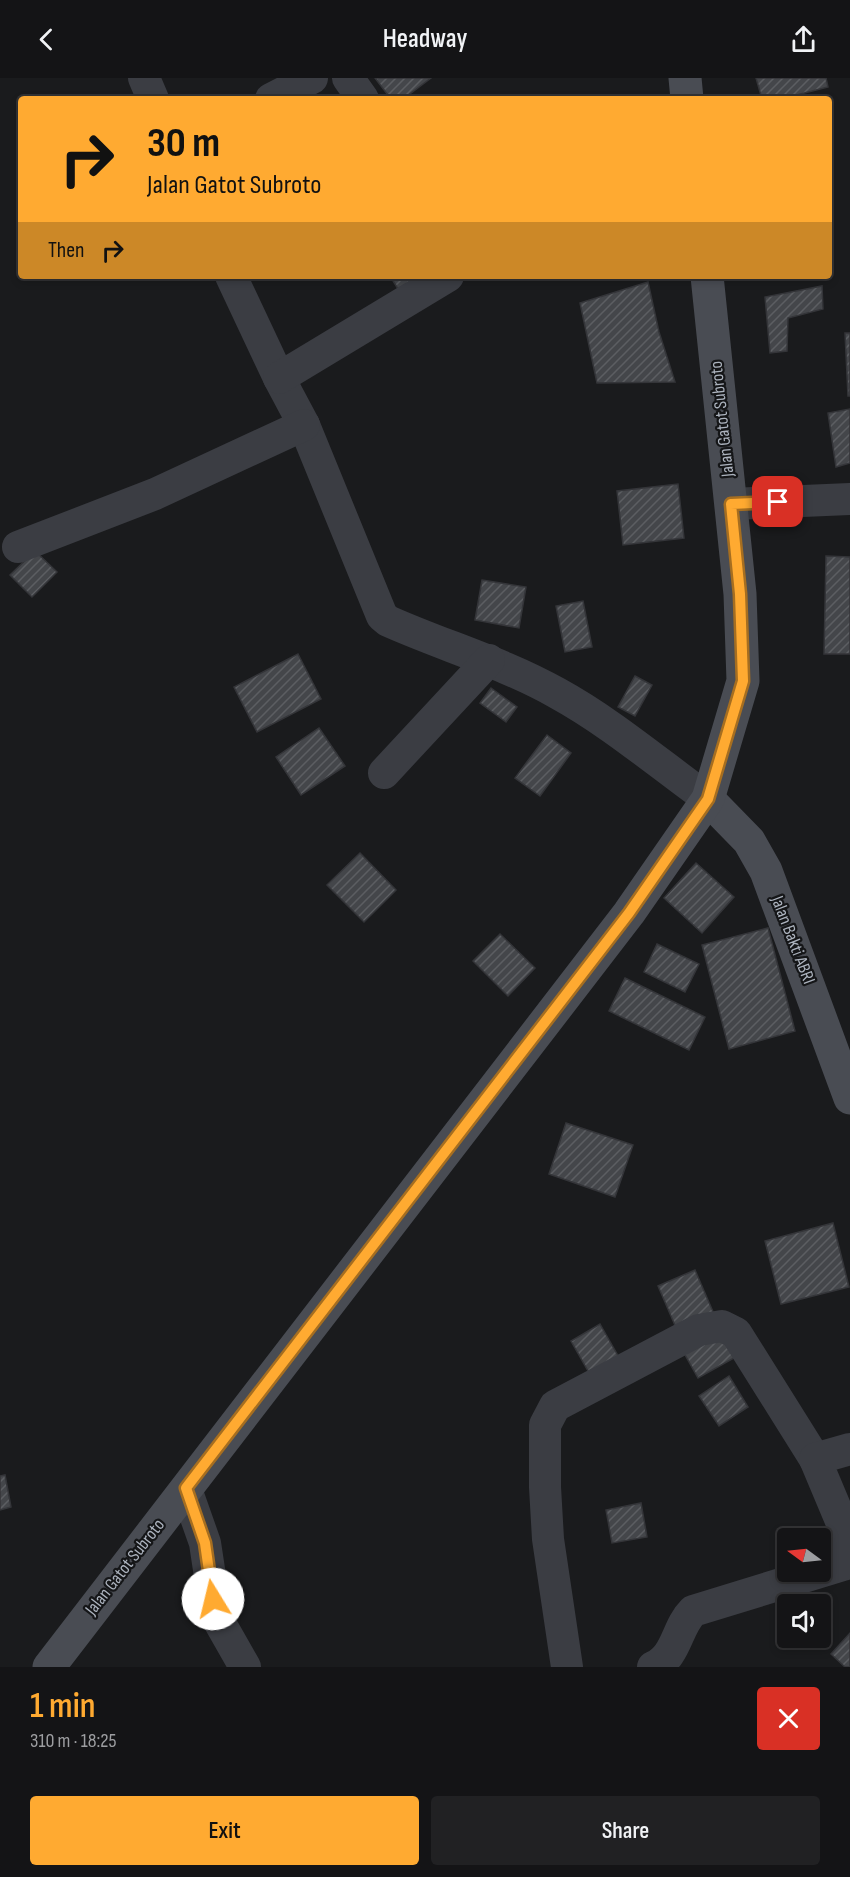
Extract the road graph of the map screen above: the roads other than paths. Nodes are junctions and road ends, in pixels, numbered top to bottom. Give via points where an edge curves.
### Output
1 (144, 78) edge
2 (312, 78) edge
3 (348, 78) edge
4 (685, 78) edge
5 (152, 96) edge
6 (277, 96) edge
7 (361, 96) edge
8 (687, 96) edge
9 (232, 279) edge
10 (443, 279) edge
11 (707, 279) edge
12 (279, 378) junction
13 (304, 425) junction
14 (850, 499) edge
15 (731, 504) junction
16 (18, 547) dead end
17 (489, 660) junction
18 (384, 773) dead end
19 (708, 799) junction
20 (850, 1098) edge
21 (850, 1449) edge
22 (814, 1459) junction
23 (186, 1488) junction
24 (49, 1667) edge
25 (245, 1667) edge
26 (567, 1667) edge
27 (653, 1667) edge

1 - 5 street
2 - 6 street
3 - 7 street
4 - 8 main road
9 - 12 street
10 - 12 street
11 - 15 main road, Jalan Gatot Subroto
12 - 13 street
13 - 16 street via 155,494
13 - 17 street via 382,616 400,627
14 - 15 street
15 - 19 main road, Jalan Gatot Subroto via 743,681
17 - 18 street
17 - 19 street via 557,692 595,716
19 - 20 main road, Jalan Bakti ABRI via 749,841 766,871
19 - 23 main road, Jalan Gatot Subroto via 629,913
21 - 22 street
22 - 26 street via 736,1333 722,1326 689,1335 555,1406 545,1425 545,1487 548,1539
22 - 27 street via 849,1540 849,1555 843,1565 693,1611 683,1622 671,1654
23 - 24 main road, Jalan Gatot Subroto
23 - 25 street via 205,1543 216,1616

